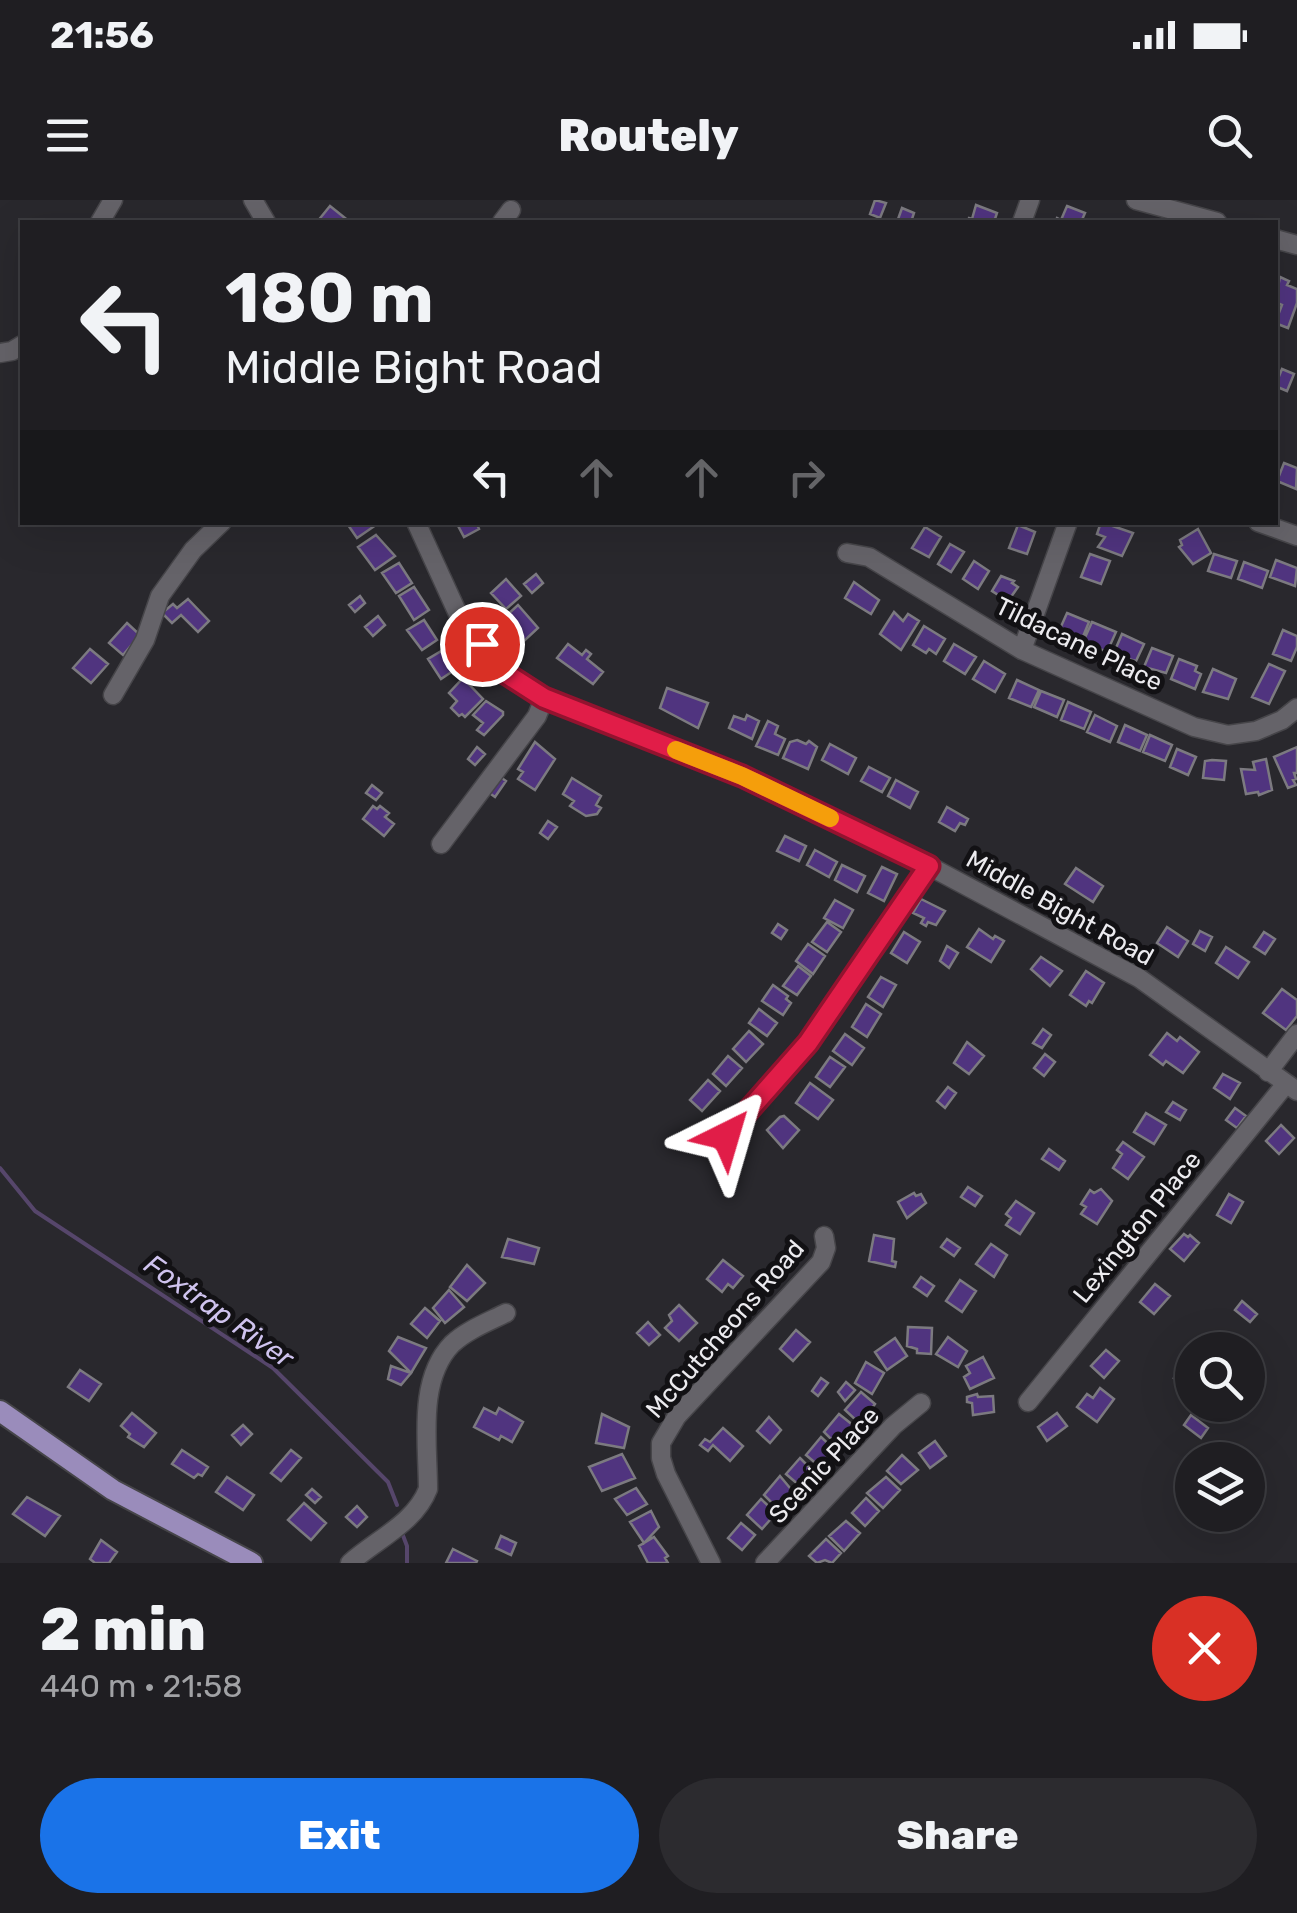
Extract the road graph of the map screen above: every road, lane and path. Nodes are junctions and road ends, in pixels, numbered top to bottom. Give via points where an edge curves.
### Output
1 (1136, 200) edge
2 (1177, 217) edge
3 (219, 525) edge
4 (417, 525) edge
5 (1067, 525) edge
6 (1266, 525) edge
7 (1297, 536) edge
8 (847, 553) dead end
9 (1022, 650) junction
10 (112, 695) dead end
11 (544, 698) junction
12 (1297, 708) edge
13 (441, 844) dead end
14 (929, 866) junction
15 (1297, 1034) edge
16 (1291, 1051) edge
17 (1268, 1072) junction
18 (1291, 1088) edge
19 (726, 1136) dead end
20 (824, 1236) dead end
21 (506, 1313) dead end
22 (1028, 1402) dead end
23 (921, 1403) dead end
24 (0, 1411) edge
25 (252, 1563) edge
26 (350, 1563) edge
27 (710, 1563) edge
28 (765, 1563) edge

1 - 2 street
3 - 10 street via 160,596
4 - 11 street, Middle Bight Road via 459,616 505,673
5 - 9 street
6 - 7 street
8 - 9 street, Tildacane Place via 869,557
9 - 12 street, Tildacane Place via 1218,734 1256,730
11 - 13 street
11 - 14 street, Middle Bight Road via 742,776
14 - 17 street, Middle Bight Road via 1139,978
14 - 19 street via 808,1043
15 - 16 street
16 - 17 street
17 - 18 street, Middle Bight Road
18 - 22 street, Lexington Place
20 - 27 street, McCutcheons Road via 821,1262 678,1416 661,1444 666,1474
21 - 26 street via 472,1329 442,1357 429,1390 428,1489 422,1504
23 - 28 street, Scenic Place
24 - 25 main road via 112,1490

